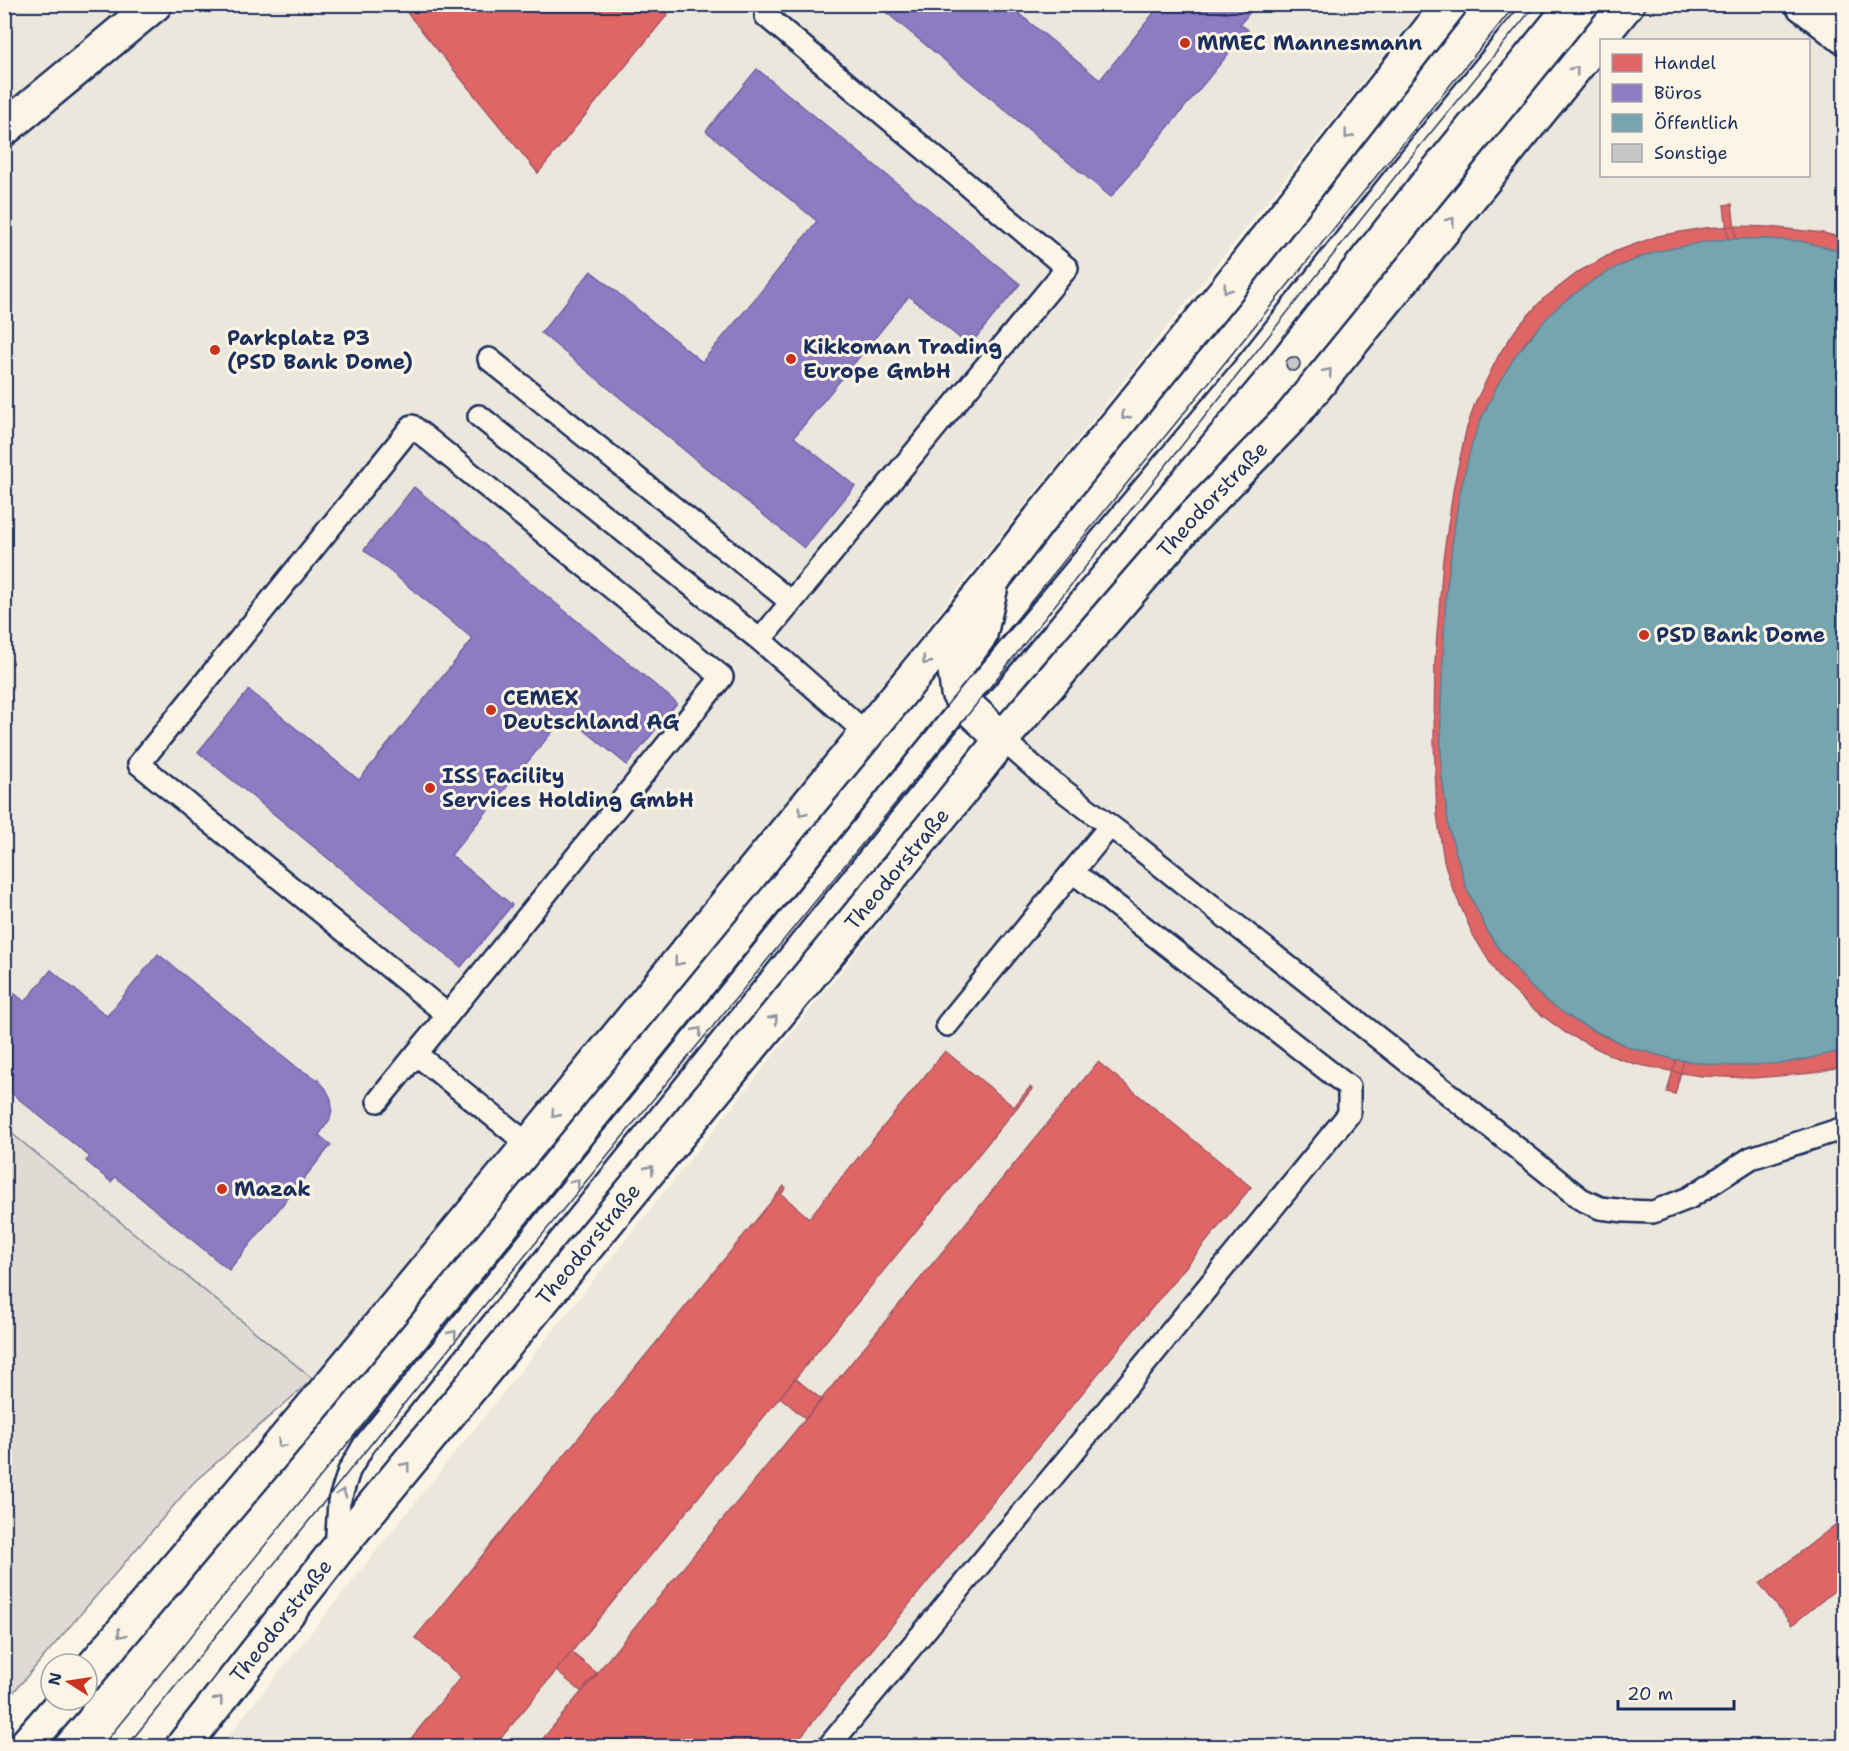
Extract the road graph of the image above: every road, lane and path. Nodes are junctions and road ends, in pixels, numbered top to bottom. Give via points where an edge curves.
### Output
1 (155, 4) edge
2 (1450, 4) edge
3 (1536, 4) edge
4 (1627, 4) edge
5 (1802, 4) edge
6 (766, 16) dead end
7 (1845, 37) edge
8 (4, 129) edge
9 (489, 358) dead end
10 (479, 416) dead end
11 (992, 581) junction
12 (791, 602) junction
13 (760, 640) junction
14 (964, 703) junction
15 (866, 733) junction
16 (1002, 739) junction
17 (1110, 826) junction
18 (1073, 872) junction
19 (448, 1015) junction
20 (947, 1025) dead end
21 (416, 1054) junction
22 (378, 1101) dead end
23 (1845, 1128) edge
24 (529, 1145) junction
25 (336, 1551) junction
26 (99, 1660) edge
27 (55, 1712) edge
28 (26, 1746) edge
29 (183, 1746) edge
30 (829, 1746) edge

1 - 8 main road
2 -> 11 main road
3 - 14 lane via 1248,363
16 -> 4 main road, Theodorstraße via 1191,519 1291,417
5 - 7 main road
6 - 12 lane via 1067,268
9 - 12 lane
10 - 13 lane
11 - 14 main road via 980,635 955,670 958,693
11 -> 15 main road
12 - 13 lane
13 - 15 lane
14 - 16 main road
25 -> 14 lane via 339,1502 364,1445
15 -> 24 main road
16 - 17 lane
25 -> 16 main road, Theodorstraße
17 - 18 lane
17 - 23 lane via 1581,1199 1600,1208 1653,1212 1689,1198 1751,1158
18 - 20 lane
18 - 30 lane via 1349,1087 1348,1114
19 - 19 lane via 722,677 412,426 140,764
19 - 21 lane
21 - 22 lane
21 - 24 lane
24 -> 26 main road
29 -> 25 main road, Theodorstraße
27 - 28 main road

